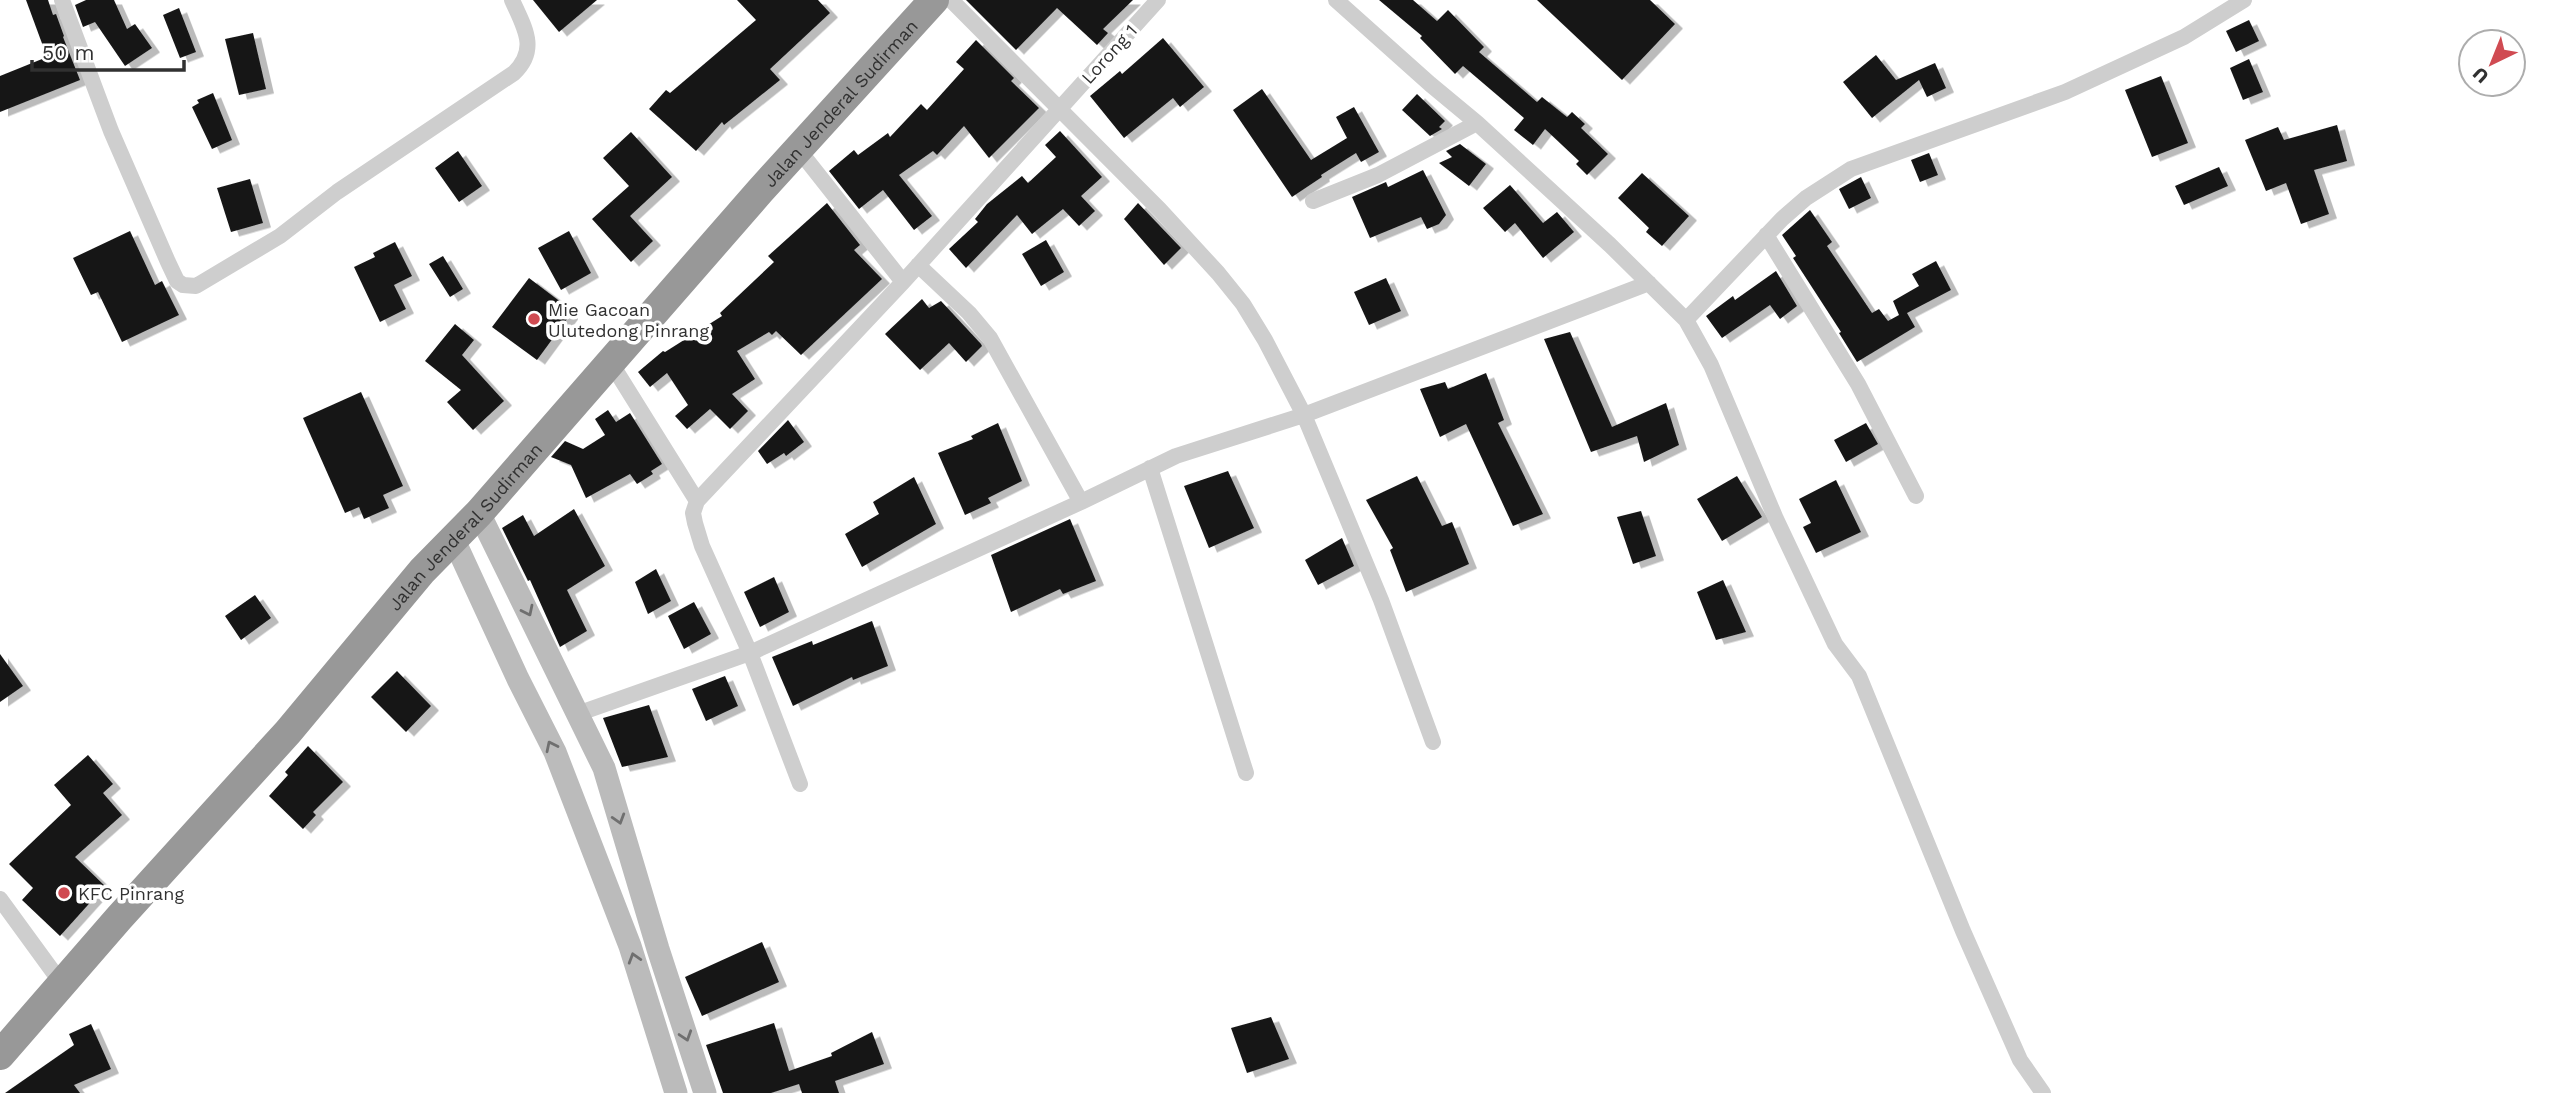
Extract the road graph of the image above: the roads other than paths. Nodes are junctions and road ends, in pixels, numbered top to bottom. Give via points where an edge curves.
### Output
1 (62, 0) edge
2 (512, 0) edge
3 (934, 0) edge
4 (951, 0) edge
5 (1158, 0) edge
6 (1336, 0) edge
7 (2245, 0) edge
8 (1060, 109) junction
9 (1477, 123) junction
10 (798, 149) junction
11 (1313, 201) dead end
12 (1766, 235) junction
13 (918, 265) junction
14 (903, 282) junction
15 (1649, 283) junction
16 (1686, 320) junction
17 (611, 363) junction
18 (1304, 415) junction
19 (1150, 468) junction
20 (1916, 496) dead end
21 (697, 501) junction
22 (1081, 502) junction
23 (479, 513) junction
24 (453, 538) junction
25 (750, 653) junction
26 (577, 714) junction
27 (1433, 742) dead end
28 (1246, 773) dead end
29 (800, 784) dead end
30 (0, 899) edge
31 (62, 984) junction
32 (0, 1055) edge
33 (676, 1093) edge
34 (705, 1093) edge
35 (2043, 1093) edge

1 - 2 street via 111,131 168,262 177,281 190,286 281,236 337,192 514,73 528,53 525,30
3 - 10 highway, Jalan Jenderal Sudirman
4 - 8 street
5 - 8 street, Lorong 1
6 - 9 street
7 - 12 street via 2184,37 2065,92 1851,169 1807,198
8 - 13 street, Lorong 1
8 - 18 street via 1160,210 1243,304
9 - 11 street via 1378,175
9 - 15 street
10 - 14 street
10 - 17 highway, Jalan Jenderal Sudirman
12 - 16 street
12 - 20 street via 1858,384
13 - 14 street, Lorong 1
13 - 22 street via 990,338
14 - 21 street, Lorong 1
15 - 16 street
15 - 18 street
16 - 35 street via 1711,365 1835,644 1858,676 2020,1060
17 - 21 street
17 - 23 highway, Jalan Jenderal Sudirman
18 - 19 street
18 - 27 street via 1381,600
19 - 22 street
19 - 28 street
21 - 25 street via 695,523 702,546
22 - 25 street
23 - 24 highway, Jalan Jenderal Sudirman
23 -> 26 street
24 - 31 highway, Jalan Jenderal Sudirman via 288,732
33 -> 24 street via 630,946 555,752
25 - 26 street
25 - 29 street
26 -> 34 street via 604,768
30 - 31 street
31 - 32 highway, Jalan Jenderal Sudirman

